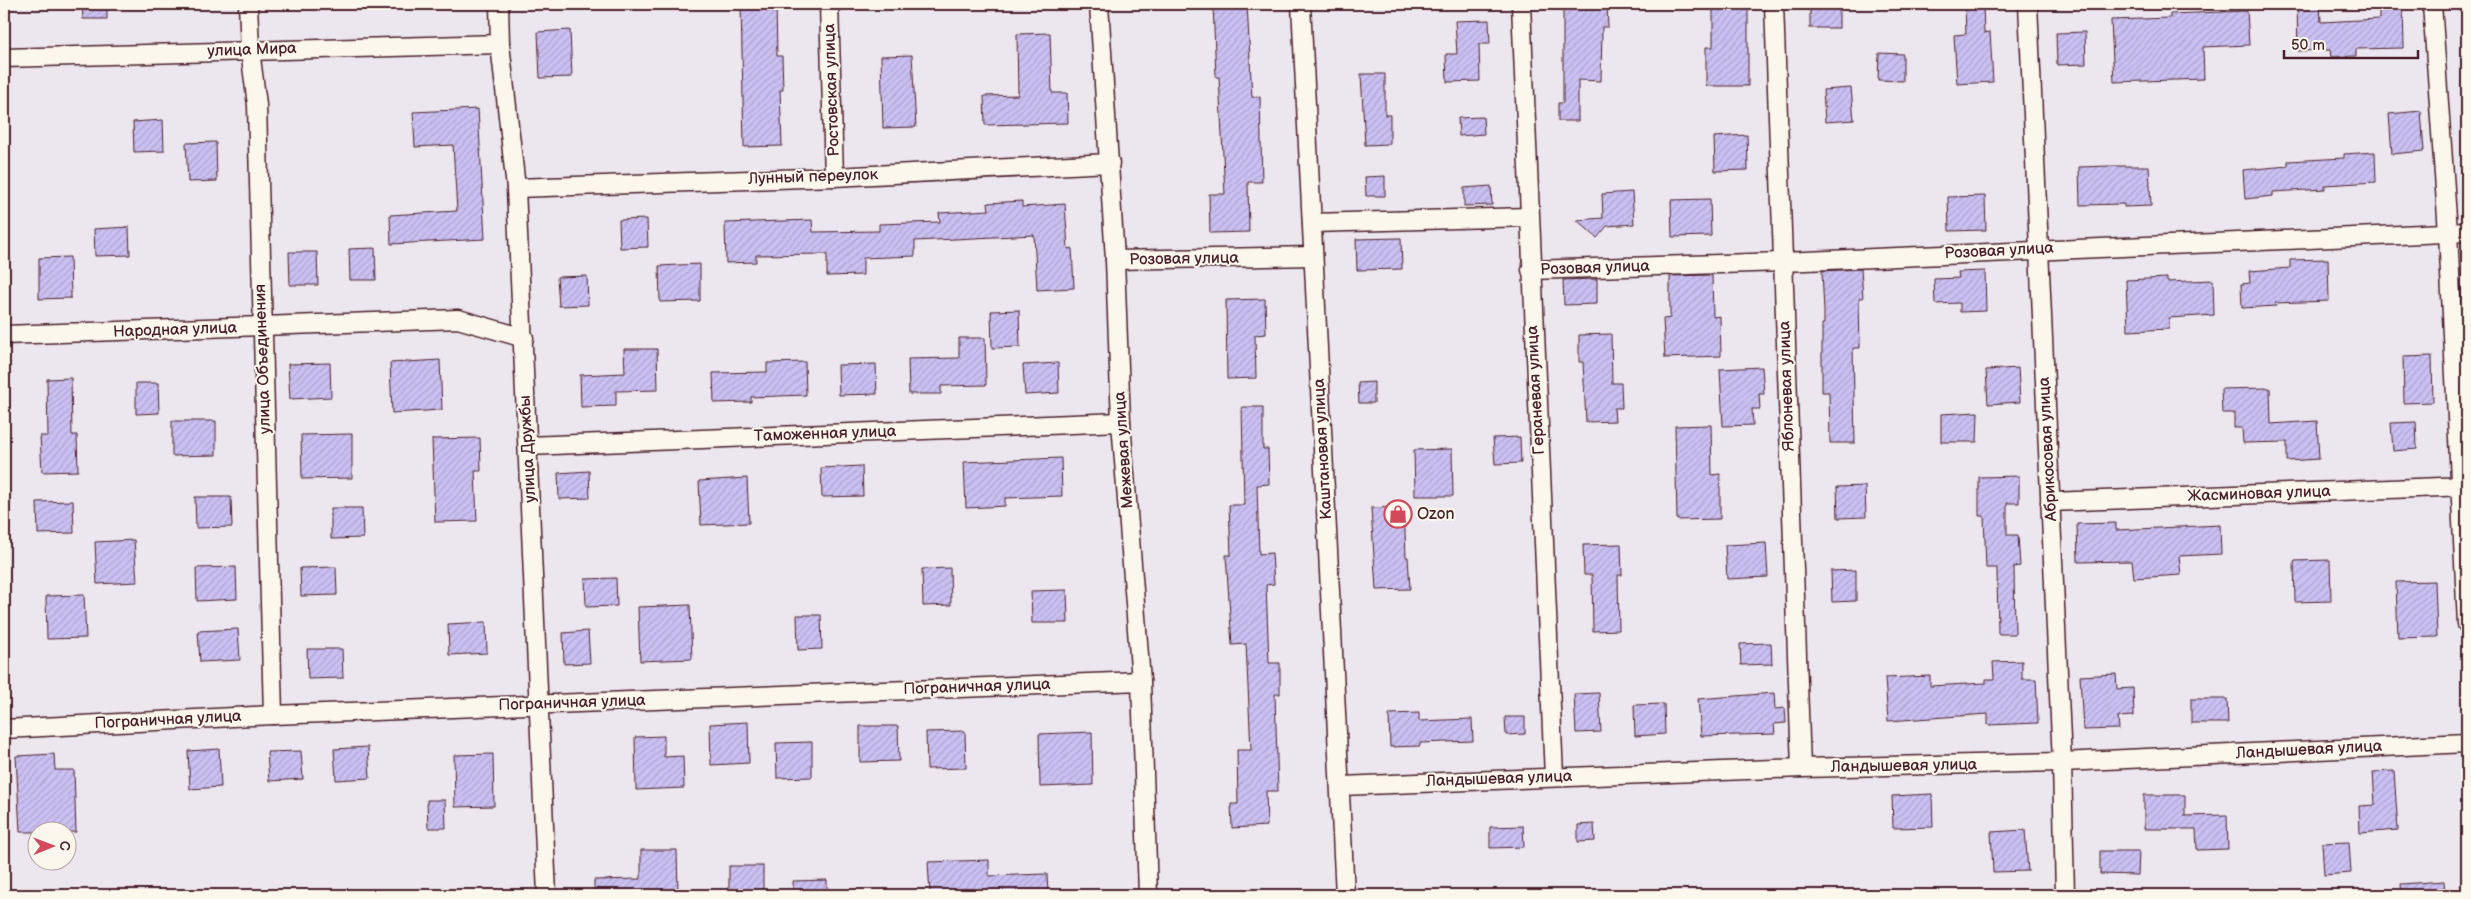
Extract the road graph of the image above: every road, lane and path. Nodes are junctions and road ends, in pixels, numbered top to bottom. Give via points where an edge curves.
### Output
1 (248, 4) edge
2 (499, 4) edge
3 (829, 4) edge
4 (1100, 4) edge
5 (1301, 4) edge
6 (1520, 4) edge
7 (1774, 4) edge
8 (2028, 4) edge
9 (2432, 4) edge
10 (500, 44) junction
11 (250, 50) junction
12 (4, 58) edge
13 (1110, 163) junction
14 (834, 177) junction
15 (516, 188) junction
16 (1529, 217) junction
17 (1312, 223) junction
18 (2448, 232) junction
19 (2467, 232) edge
20 (2039, 249) junction
21 (1313, 256) junction
22 (1115, 260) junction
23 (1783, 262) junction
24 (1531, 270) junction
25 (262, 327) junction
26 (4, 335) edge
27 (524, 338) junction
28 (1122, 422) junction
29 (528, 446) junction
30 (2464, 487) edge
31 (2050, 502) junction
32 (2467, 624) edge
33 (1141, 681) junction
34 (540, 705) junction
35 (273, 715) junction
36 (4, 728) edge
37 (2467, 743) edge
38 (2062, 762) junction
39 (1800, 768) junction
40 (1554, 777) junction
41 (1341, 786) junction
42 (547, 895) edge
43 (1148, 895) edge
44 (1346, 895) edge
45 (2065, 895) edge

1 - 11 street, улица Объединения
2 - 10 street, улица Дружбы
3 - 14 street, Ростовская улица
4 - 13 street, Межевая улица
5 - 17 street, Каштановая улица
6 - 16 street, Гераневая улица
7 - 23 street, Яблоневая улица
8 - 20 street, Абрикосовая улица
9 - 18 street
10 - 11 street, улица Мира
10 - 15 street, улица Дружбы
11 - 12 street, улица Мира
11 - 25 street, улица Объединения via 257,104
13 - 14 street, Лунный переулок
13 - 22 street, Межевая улица
14 - 15 street, Лунный переулок
15 - 27 street, улица Дружбы
16 - 17 street
16 - 24 street, Гераневая улица
17 - 21 street, Каштановая улица
18 - 19 street, Розовая улица
18 - 20 street, Розовая улица
18 - 30 street
20 - 23 street, Розовая улица
20 - 31 street, Абрикосовая улица
21 - 22 street, Розовая улица
21 - 41 street, Каштановая улица
22 - 28 street, Межевая улица
23 - 24 street, Розовая улица
23 - 39 street, Яблоневая улица
24 - 40 street, Гераневая улица
25 - 26 street, Народная улица
25 - 27 street, Народная улица via 458,319
25 - 35 street, улица Объединения
27 - 29 street, улица Дружбы
28 - 29 street, Таможенная улица
28 - 33 street, Межевая улица
29 - 34 street, улица Дружбы
30 - 31 street, Жасминовая улица
30 - 32 street
31 - 38 street, Абрикосовая улица
33 - 34 street, Пограничная улица
33 - 43 street, Межевая улица
34 - 35 street, Пограничная улица
34 - 42 street, улица Дружбы
35 - 36 street, Пограничная улица
37 - 38 street, Ландышевая улица
38 - 39 street, Ландышевая улица
38 - 45 street, Абрикосовая улица
39 - 40 street, Ландышевая улица
40 - 41 street, Ландышевая улица
41 - 44 street, Каштановая улица

